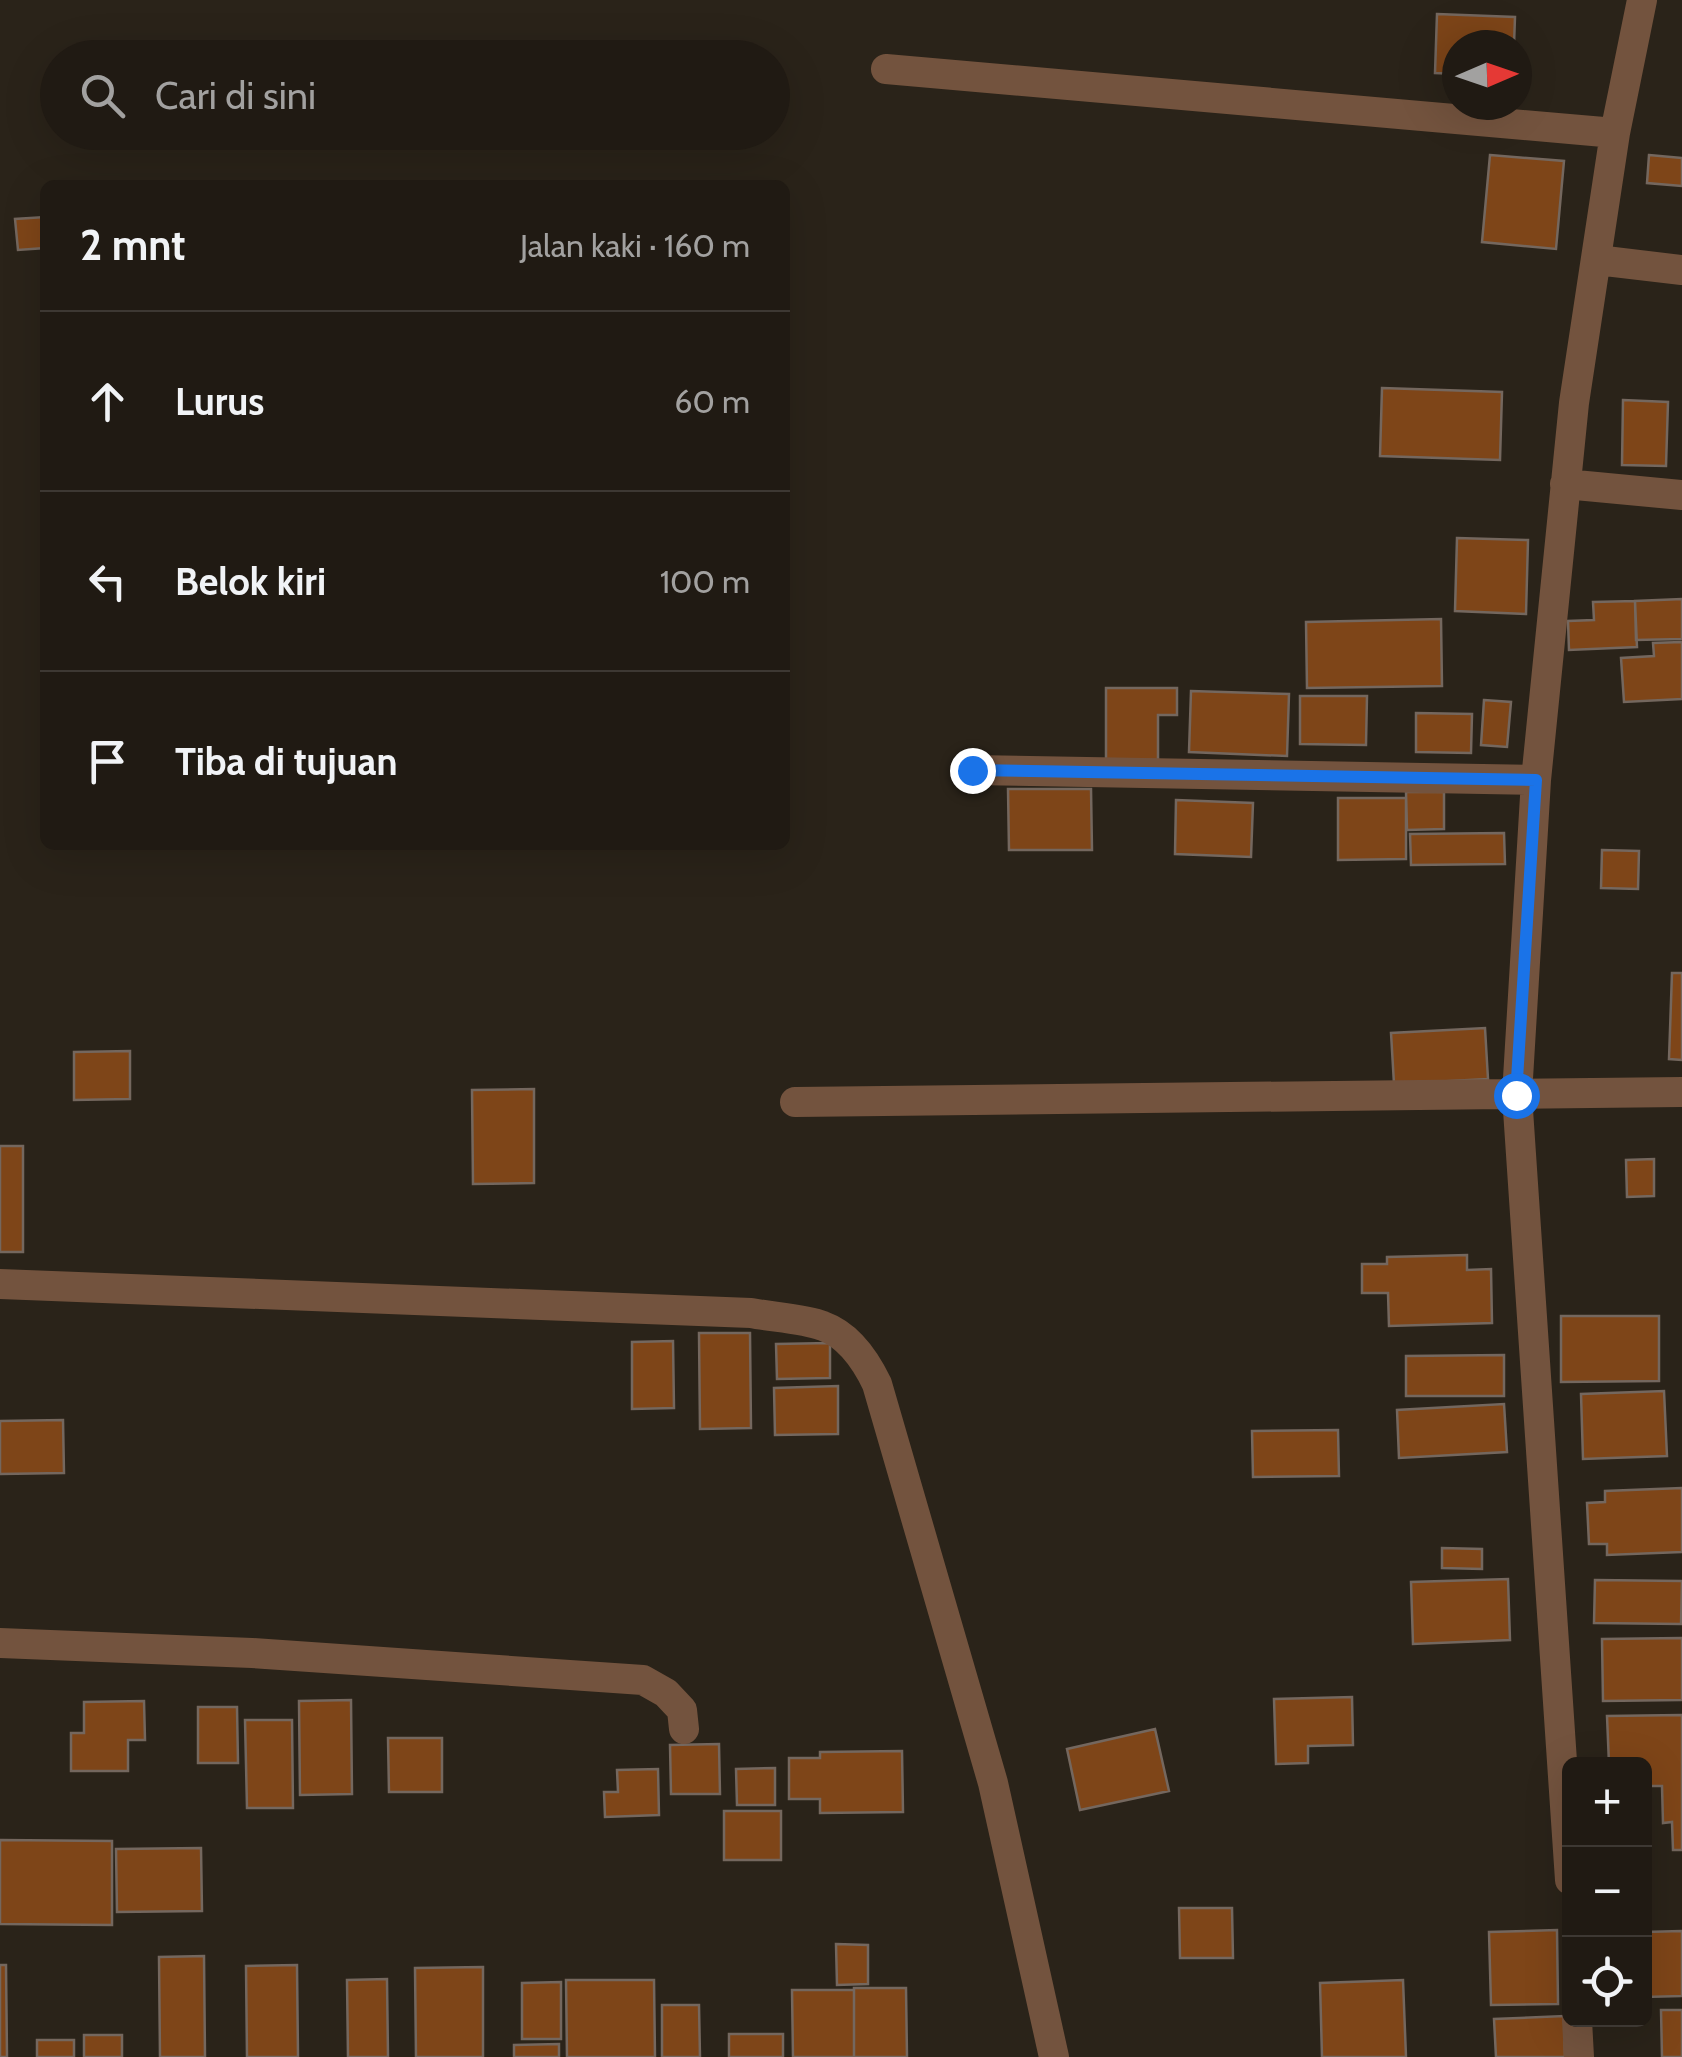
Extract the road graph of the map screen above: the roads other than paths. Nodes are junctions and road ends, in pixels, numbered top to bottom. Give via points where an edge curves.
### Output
1 (1642, 0) edge
2 (886, 68) dead end
3 (1615, 132) junction
4 (1597, 260) junction
5 (1682, 270) edge
6 (1566, 484) junction
7 (1682, 495) edge
8 (972, 770) dead end
9 (1536, 780) junction
10 (1682, 1092) edge
11 (1516, 1095) junction
12 (795, 1102) dead end
13 (0, 1284) edge
14 (0, 1642) edge
15 (684, 1729) dead end
16 (1568, 1847) edge
17 (1578, 2027) edge
18 (1054, 2057) edge
19 (1580, 2057) edge

1 - 3 street
2 - 3 street
3 - 4 street
4 - 5 street
4 - 6 street
6 - 7 street
6 - 9 street
8 - 9 street
9 - 11 street
10 - 11 street
11 - 12 street
11 - 16 street
13 - 18 street via 752,1314 823,1326 840,1336 868,1367 882,1403 993,1783
14 - 15 street via 643,1680 682,1710
17 - 19 street

